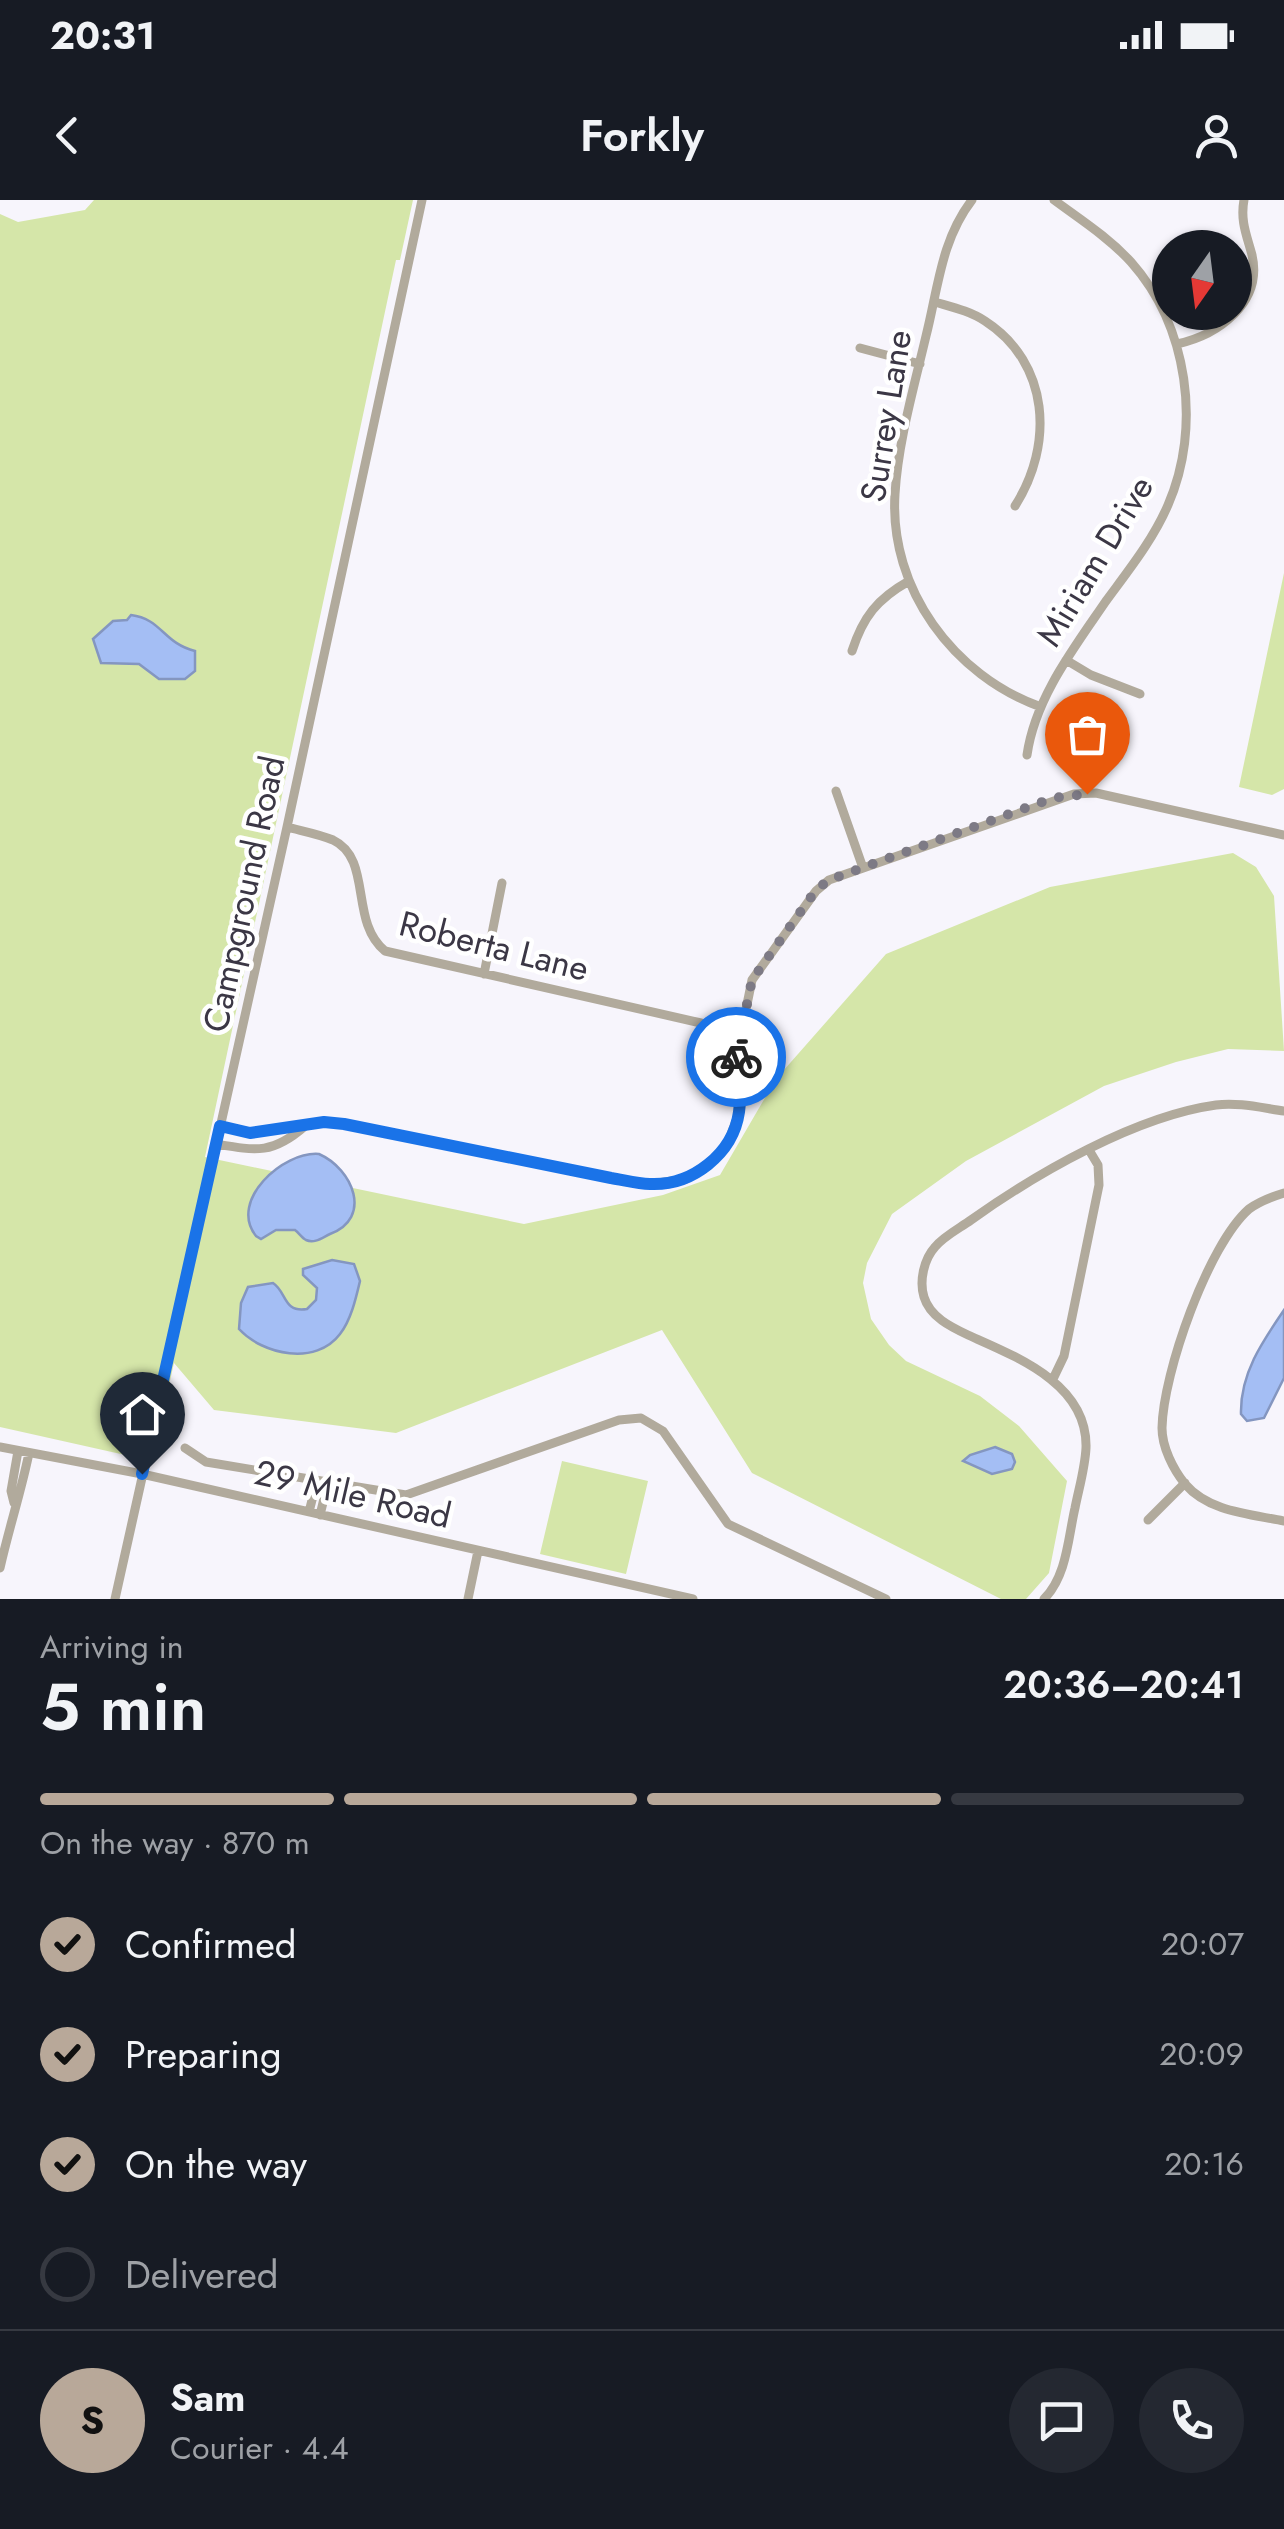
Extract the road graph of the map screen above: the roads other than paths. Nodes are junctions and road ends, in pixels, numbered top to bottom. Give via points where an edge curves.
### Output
1 (422, 200) edge
2 (972, 200) edge
3 (1054, 200) edge
4 (1244, 200) edge
5 (934, 302) junction
6 (1177, 344) junction
7 (860, 348) dead end
8 (920, 364) junction
9 (1015, 506) dead end
10 (909, 582) junction
11 (852, 651) dead end
12 (1066, 660) junction
13 (1140, 694) dead end
14 (1040, 708) junction
15 (1027, 755) dead end
16 (836, 791) dead end
17 (287, 828) junction
18 (1284, 834) edge
19 (863, 868) junction
20 (502, 883) dead end
21 (484, 974) junction
22 (702, 1023) dead end
23 (1284, 1111) edge
24 (220, 1126) junction
25 (306, 1126) junction
26 (270, 1131) junction
27 (216, 1144) junction
28 (272, 1148) junction
29 (1090, 1150) junction
30 (1284, 1194) edge
31 (1053, 1379) junction
32 (0, 1446) edge
33 (185, 1448) dead end
34 (24, 1452) junction
35 (142, 1474) junction
36 (322, 1481) junction
37 (1185, 1484) junction
38 (315, 1514) junction
39 (1148, 1520) dead end
40 (1284, 1522) edge
41 (478, 1551) junction
42 (0, 1568) edge
43 (115, 1599) edge
44 (468, 1599) edge
45 (693, 1599) edge
46 (886, 1599) edge
47 (1044, 1599) edge

1 - 17 street, Campground Road
2 - 5 street, Surrey Lane via 944,254
3 - 6 street, Miriam Drive via 1133,264
4 - 6 street via 1251,289 1216,330
5 - 8 street, Surrey Lane
5 - 9 street via 1000,332 1034,383 1040,443
6 - 12 street, Miriam Drive via 1187,417 1172,495
7 - 8 street
8 - 10 street, Surrey Lane via 894,496
10 - 11 street via 876,602
10 - 14 street, Surrey Lane via 955,653 1005,692
12 - 13 street
12 - 14 street, Miriam Drive
14 - 15 street, Miriam Drive
16 - 19 street
17 - 21 street, Roberta Lane via 334,840 348,852 368,931 384,951
17 - 24 street, Campground Road
18 - 19 street via 1074,794
19 - 25 street via 816,890 752,980 736,1058 740,1098 734,1128 716,1158 686,1179 650,1184 344,1124
20 - 21 street
21 - 22 street, Roberta Lane
23 - 29 street via 1214,1105 1124,1132
24 - 26 street
24 - 27 street, Campground Road
25 - 26 street
25 - 28 street
26 - 28 street
27 - 28 street
27 - 35 street, Campground Road
29 - 31 street via 1100,1186 1064,1356
29 - 31 street via 1020,1186 936,1246 922,1278 924,1296 944,1323
30 - 37 street via 1252,1207 1228,1234 1182,1328 1162,1427 1169,1458
31 - 47 street via 1078,1410 1086,1446 1059,1579
32 - 34 street, 29 Mile Road
33 - 36 street via 206,1462
34 - 35 street, 29 Mile Road
34 - 42 street
35 - 38 street, 29 Mile Road
35 - 43 street, Campground Road
36 - 38 street
36 - 46 street via 406,1495 640,1418 663,1431 728,1524
37 - 39 street
37 - 40 street via 1214,1505
38 - 41 street, 29 Mile Road
41 - 44 street
41 - 45 street, 29 Mile Road

